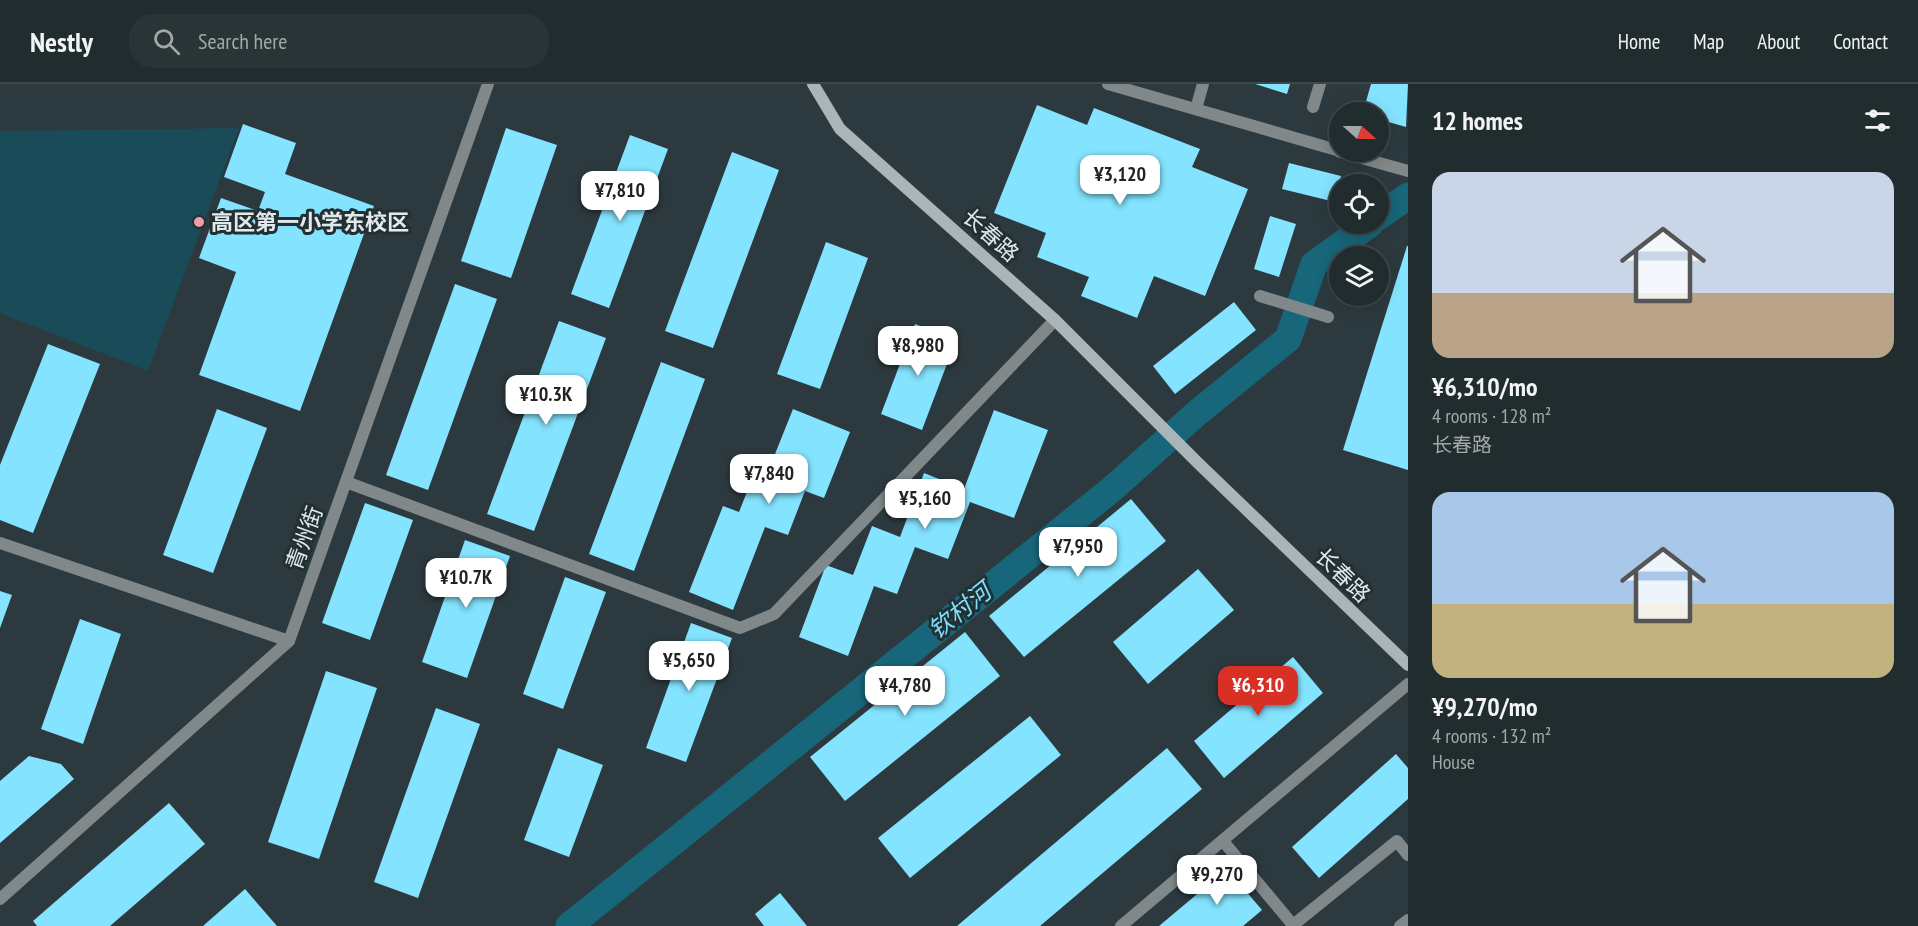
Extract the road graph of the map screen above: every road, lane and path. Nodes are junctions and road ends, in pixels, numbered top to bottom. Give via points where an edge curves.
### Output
1 (488, 84) edge
2 (813, 84) edge
3 (1108, 84) edge
4 (1203, 84) edge
5 (1320, 84) edge
6 (1313, 107) dead end
7 (1196, 109) junction
8 (1329, 148) edge
9 (1375, 162) edge
10 (1408, 171) edge
11 (1260, 296) dead end
12 (1328, 317) dead end
13 (1055, 320) junction
14 (346, 482) junction
15 (0, 543) edge
16 (290, 641) junction
17 (1408, 665) edge
18 (1408, 684) edge
19 (1223, 840) junction
20 (1408, 855) edge
21 (0, 899) edge
22 (1408, 920) edge
23 (1121, 926) edge
24 (1293, 926) edge
25 (1400, 926) edge

1 - 14 street, 青州街
2 - 13 street, 长春路 via 840,129
3 - 7 street
4 - 7 street
5 - 6 street
7 - 8 street
9 - 10 street
11 - 12 street
13 - 14 street via 774,614 740,627
13 - 17 street, 长春路
14 - 16 street, 青州街
15 - 16 street
16 - 21 street, 青州街
18 - 19 street
19 - 23 street
19 - 24 street
20 - 24 street via 1397,842
22 - 25 street

